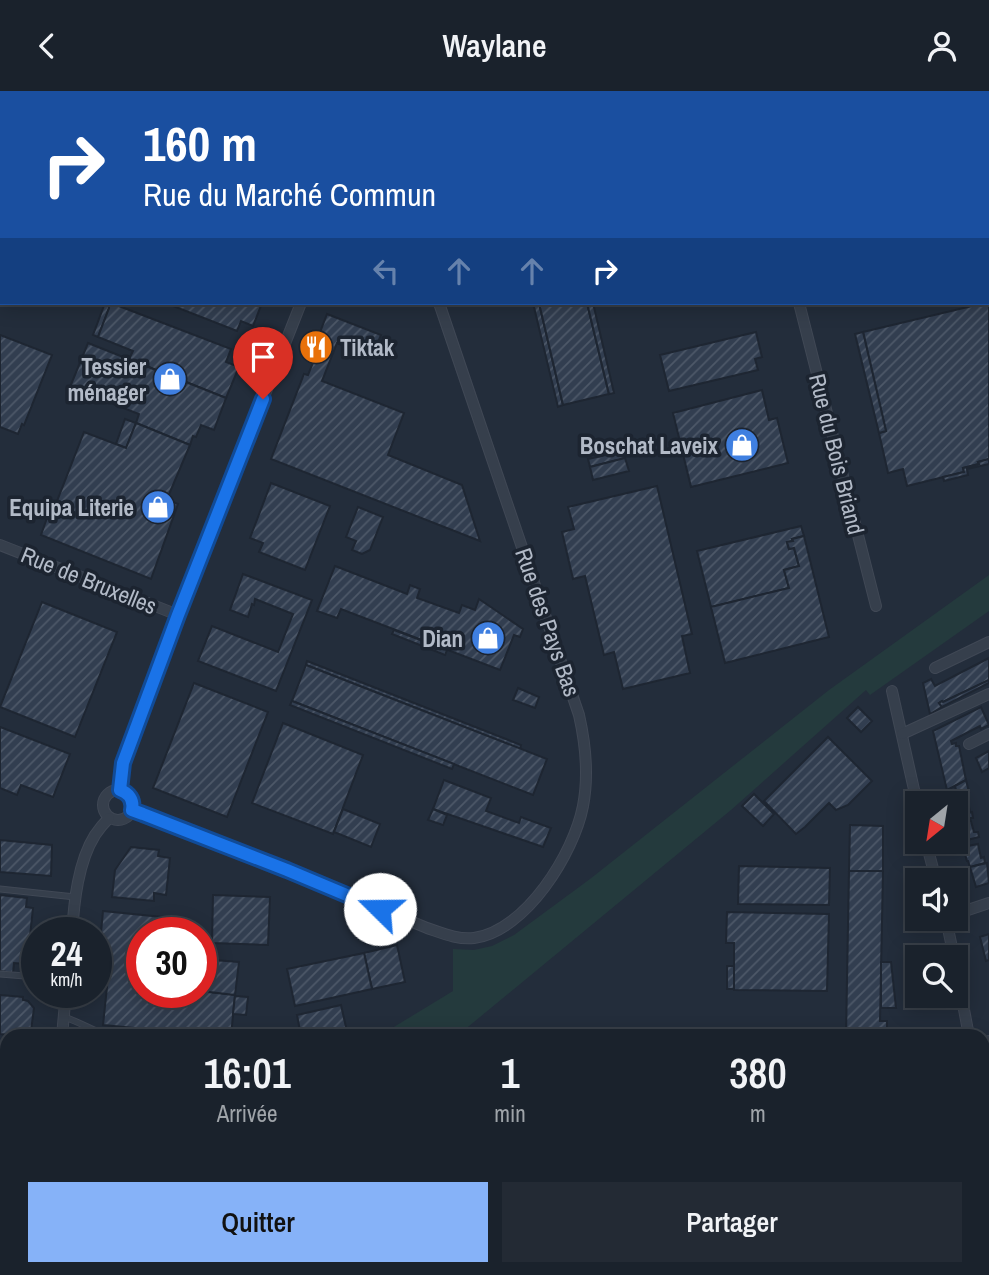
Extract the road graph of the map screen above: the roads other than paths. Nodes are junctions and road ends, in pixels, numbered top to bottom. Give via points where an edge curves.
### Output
1 (300, 305) edge
2 (440, 305) edge
3 (800, 305) edge
4 (0, 544) edge
5 (876, 606) dead end
6 (178, 615) junction
7 (989, 642) edge
8 (935, 668) dead end
9 (892, 691) dead end
10 (989, 694) edge
11 (902, 734) junction
12 (989, 734) edge
13 (970, 744) dead end
14 (120, 790) junction
15 (914, 791) edge
16 (132, 810) junction
17 (109, 818) junction
18 (0, 889) edge
19 (75, 897) junction
20 (989, 903) edge
21 (968, 910) edge
22 (73, 917) edge
23 (0, 974) edge
24 (21, 976) edge
25 (65, 1008) edge
26 (963, 1008) edge
27 (64, 1017) junction
28 (63, 1029) edge
29 (91, 1029) edge
30 (967, 1029) edge

1 - 6 street
2 - 16 street, Rue des Pays Bas via 585,742 583,805 557,869 525,909 503,927 473,938 445,934
3 - 5 street, Rue du Bois Briand
4 - 6 street, Rue de Bruxelles
6 - 14 street via 123,763
7 - 8 street
9 - 11 street
10 - 11 street
11 - 15 street
12 - 13 street
14 - 16 street via 132,799
14 - 17 street via 103,800
16 - 17 street via 123,820
17 - 19 street via 94,836
18 - 19 lane
19 - 22 street
20 - 21 street
23 - 24 lane
25 - 27 street
26 - 30 street
27 - 28 street
27 - 29 lane

